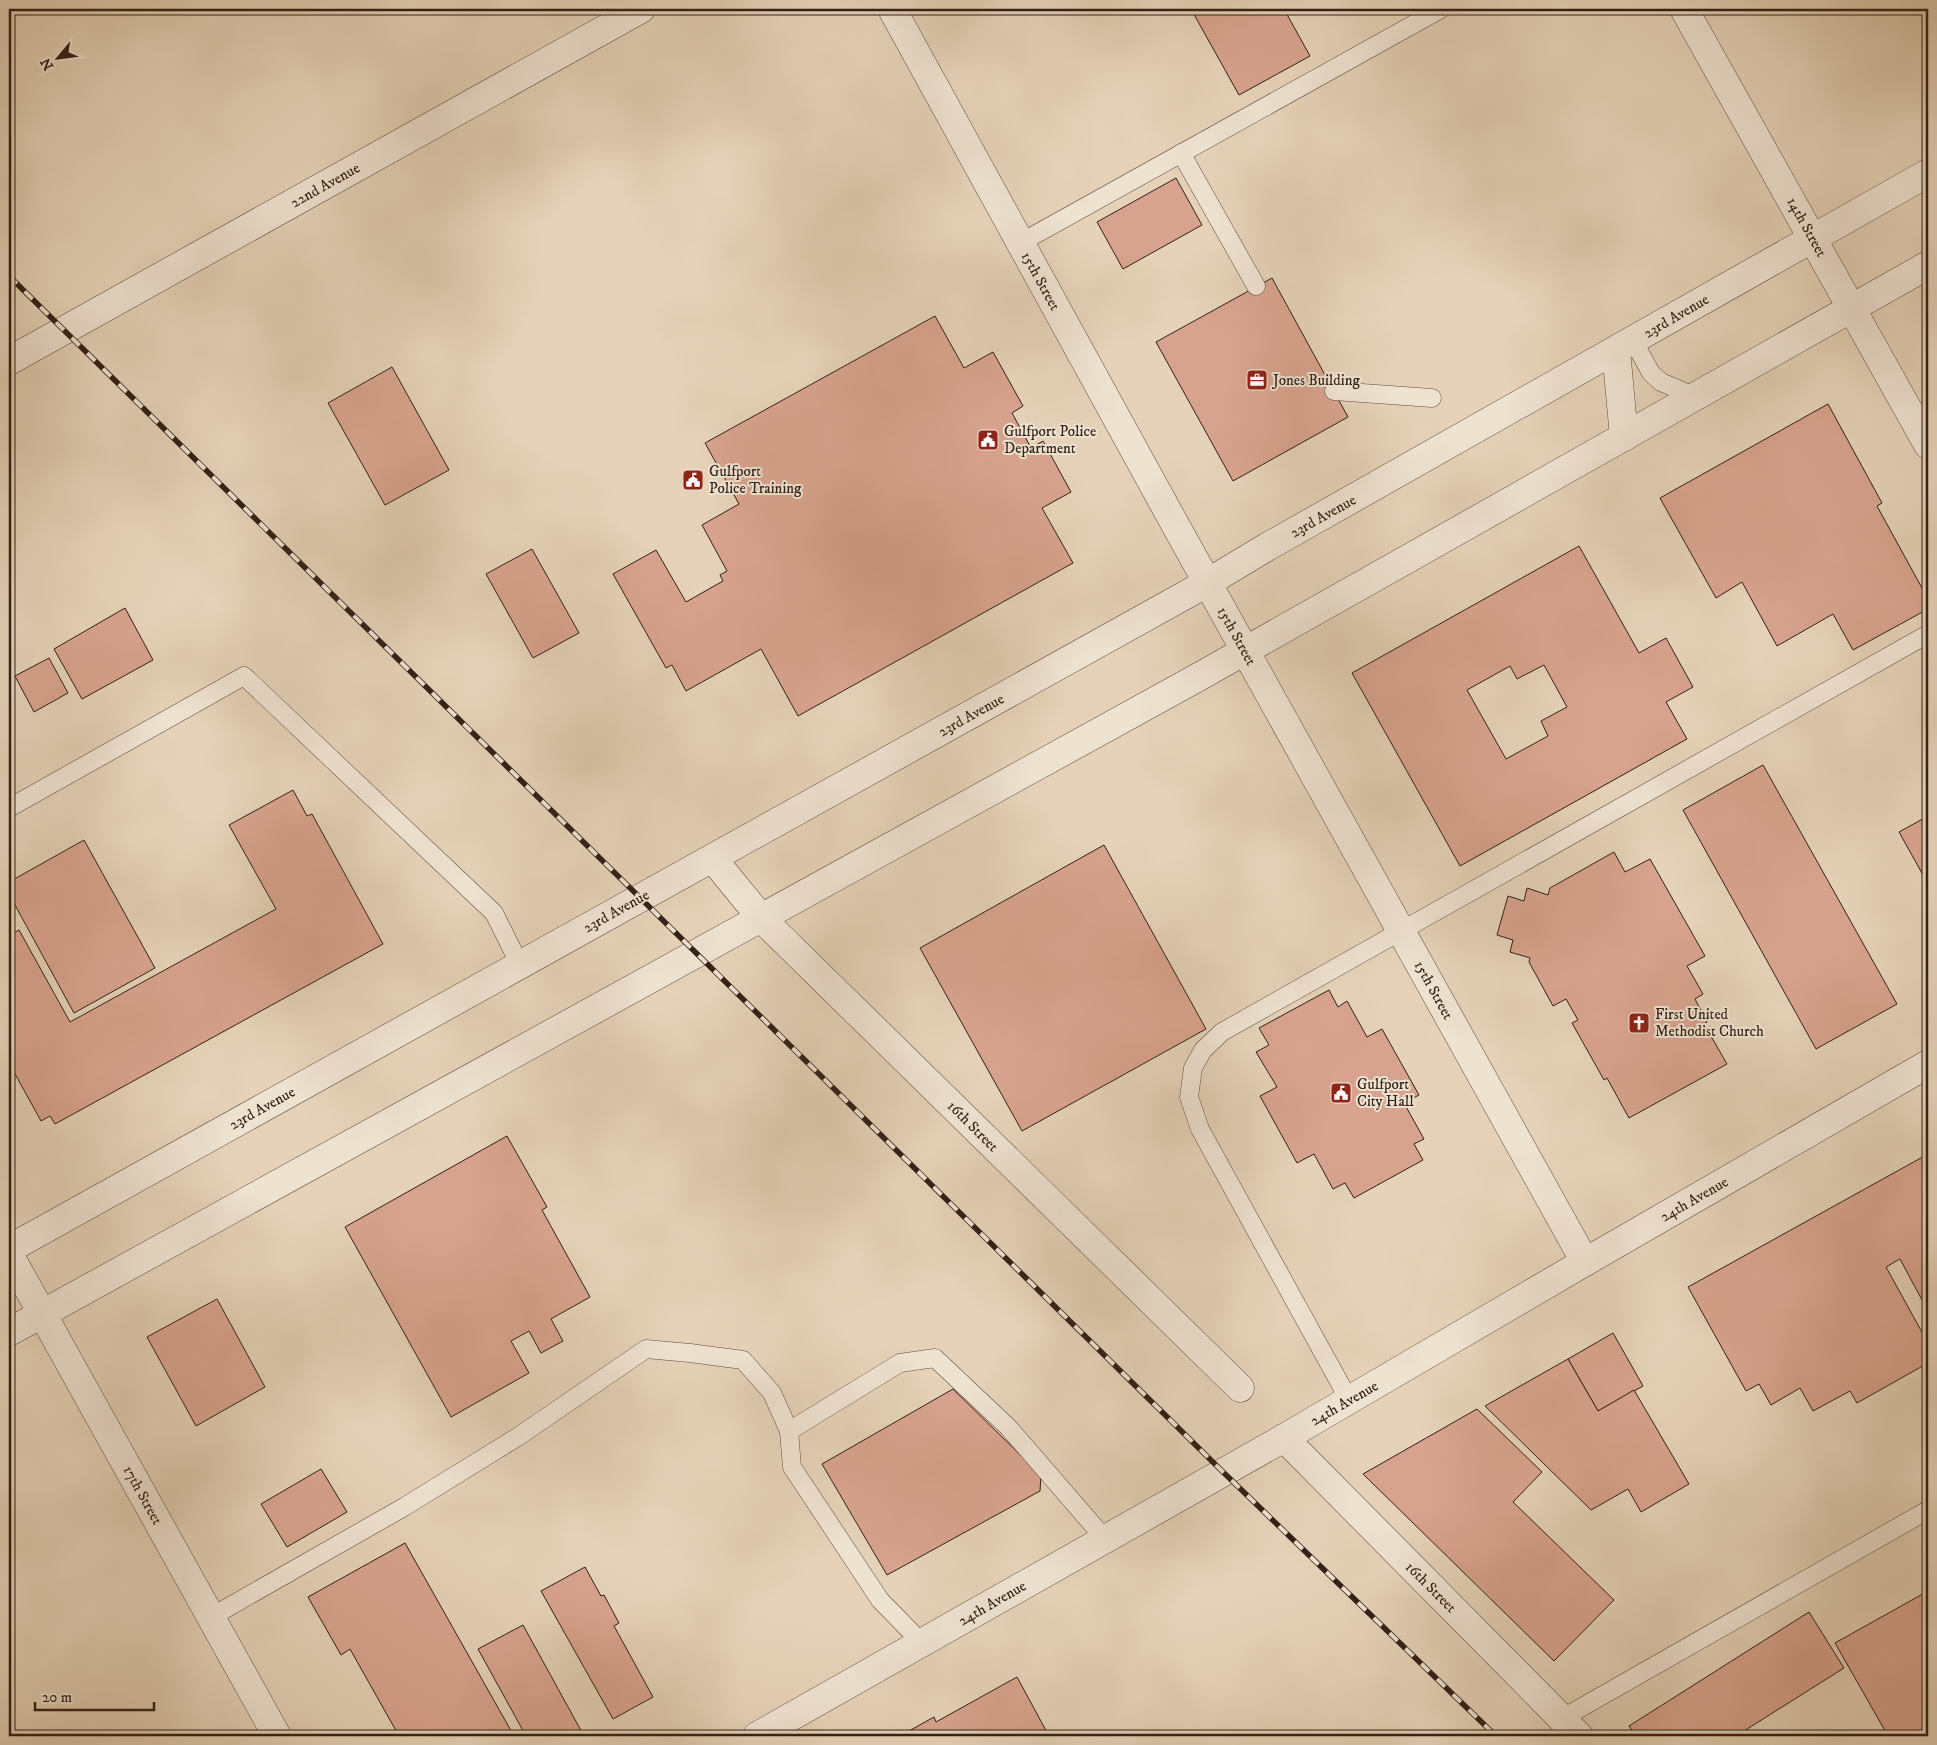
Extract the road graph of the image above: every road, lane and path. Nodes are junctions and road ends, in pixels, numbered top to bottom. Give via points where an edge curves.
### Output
1 (641, 9) edge
2 (892, 9) edge
3 (1441, 9) edge
4 (1684, 9) edge
5 (1181, 153) junction
6 (1928, 173) edge
7 (1813, 238) junction
8 (1020, 243) junction
9 (1928, 265) edge
10 (1256, 286) dead end
11 (1852, 308) junction
12 (1625, 345) junction
13 (9, 361) edge
14 (1334, 391) dead end
15 (1696, 397) junction
16 (1432, 398) dead end
17 (1624, 437) junction
18 (1928, 445) edge
19 (1207, 583) junction
20 (1928, 634) edge
21 (1245, 650) junction
22 (9, 808) edge
23 (712, 858) junction
24 (762, 919) junction
25 (1402, 931) junction
26 (520, 965) junction
27 (1928, 1064) edge
28 (9, 1249) edge
29 (9, 1254) edge
30 (1585, 1262) junction
31 (42, 1314) junction
32 (9, 1332) edge
33 (1240, 1388) dead end
34 (1349, 1400) junction
35 (789, 1431) junction
36 (1284, 1438) junction
37 (1928, 1510) edge
38 (1105, 1538) junction
39 (211, 1617) junction
40 (922, 1643) junction
41 (1570, 1728) edge
42 (774, 1732) edge
43 (277, 1736) edge

1 - 13 street, 22nd Avenue
2 - 8 street, 15th Street
3 - 5 lane
4 - 7 street, 14th Street
5 - 8 lane
5 - 10 lane
6 - 7 street, 23rd Avenue
7 - 11 street, 14th Street
7 - 12 street, 23rd Avenue
8 - 19 street, 15th Street
9 - 11 street
11 - 15 street
11 - 18 street, 14th Street
12 - 15 lane via 1661,382
12 - 17 street
12 - 19 street, 23rd Avenue
14 - 16 lane
15 - 17 street
17 - 21 street
19 - 21 street, 15th Street
19 - 23 street, 23rd Avenue
20 - 25 lane
21 - 24 street
21 - 25 street, 15th Street
22 - 26 lane via 244,676 494,913
23 - 24 street, 16th Street
23 - 26 street, 23rd Avenue
24 - 31 street
24 - 33 street, 16th Street
25 - 30 street, 15th Street
25 - 34 lane via 1222,1032 1203,1050 1193,1068 1189,1097 1200,1129
26 - 28 street, 23rd Avenue
27 - 30 street, 24th Avenue
29 - 31 street, 17th Street
30 - 34 street, 24th Avenue
31 - 32 street
31 - 39 street, 17th Street
34 - 36 street, 24th Avenue
35 - 38 lane via 900,1363 934,1358 1009,1428
35 - 39 lane via 772,1393 743,1360 646,1349 519,1436 437,1487
35 - 40 lane via 792,1468 877,1596
36 - 38 street, 24th Avenue
36 - 41 street, 16th Street
37 - 41 lane
38 - 40 street, 24th Avenue
39 - 43 street, 17th Street
40 - 42 street, 24th Avenue

